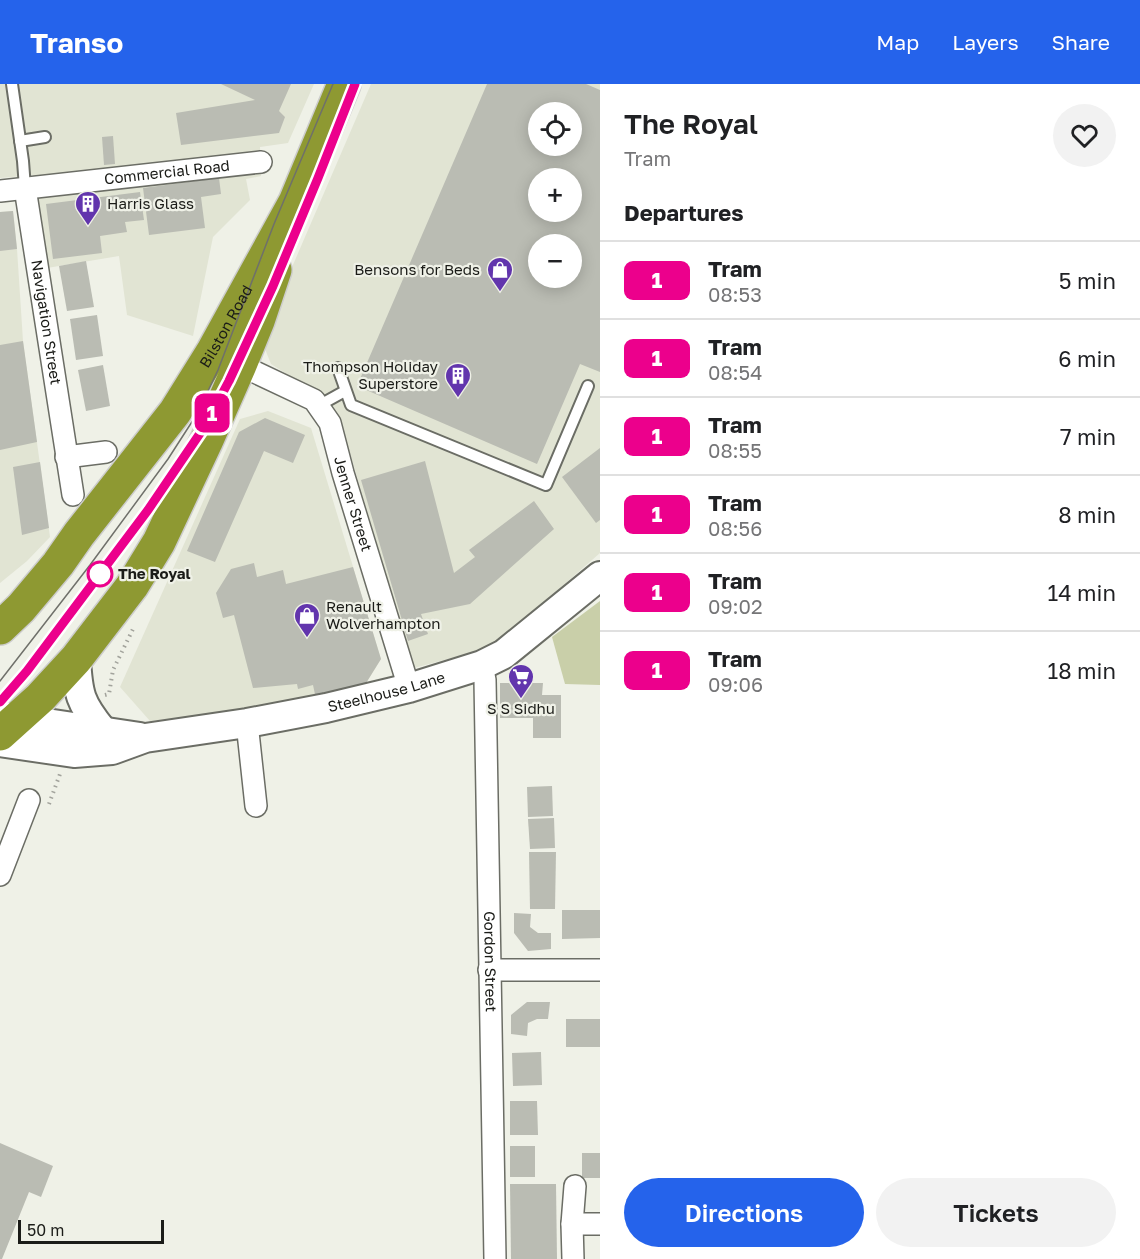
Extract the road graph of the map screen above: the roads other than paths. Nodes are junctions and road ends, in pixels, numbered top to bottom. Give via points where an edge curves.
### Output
1 (12, 84) edge
2 (344, 84) edge
3 (45, 137) dead end
4 (20, 141) junction
5 (261, 162) dead end
6 (25, 188) junction
7 (0, 191) edge
8 (295, 202) junction
9 (240, 365) junction
10 (338, 368) dead end
11 (588, 386) dead end
12 (345, 391) junction
13 (318, 406) junction
14 (106, 452) dead end
15 (66, 457) junction
16 (73, 495) dead end
17 (600, 576) edge
18 (7, 618) edge
19 (76, 659) junction
20 (482, 665) junction
21 (409, 688) junction
22 (247, 723) junction
23 (4, 728) edge
24 (102, 730) junction
25 (146, 738) junction
26 (29, 800) dead end
27 (256, 806) dead end
28 (0, 875) edge
29 (489, 970) junction
30 (600, 970) edge
31 (574, 1186) dead end
32 (572, 1224) junction
33 (600, 1224) edge
34 (495, 1259) edge
35 (573, 1259) edge

1 - 4 lane
2 - 8 highway, Bilston Road
3 - 4 lane
4 - 6 lane
5 - 6 street, Commercial Road
6 - 7 street, Commercial Road
6 - 15 street, Navigation Street
8 - 9 highway, Bilston Road
8 - 18 highway, Bilston Road via 175,412 58,564
9 - 13 street, Jenner Street via 314,400
9 - 19 highway, Bilston Road via 159,542 132,586
10 - 12 lane
11 - 12 lane via 546,485 351,405
12 - 13 lane
13 - 21 street, Jenner Street via 330,423
14 - 15 street
15 - 16 street, Navigation Street
17 - 20 street, Steelhouse Lane via 504,654
19 - 23 highway, Bilston Road
19 - 24 street via 82,701
20 - 21 street, Steelhouse Lane
20 - 29 street, Gordon Street
21 - 22 street, Steelhouse Lane
22 - 25 street, Steelhouse Lane
22 - 27 street
23 - 24 street, Steelhouse Lane
23 - 25 street, Steelhouse Lane via 74,753 112,750
24 - 25 street, Steelhouse Lane
26 - 28 street
29 - 30 street
29 - 34 street, Gordon Street
31 - 32 street
32 - 33 street
32 - 35 street

